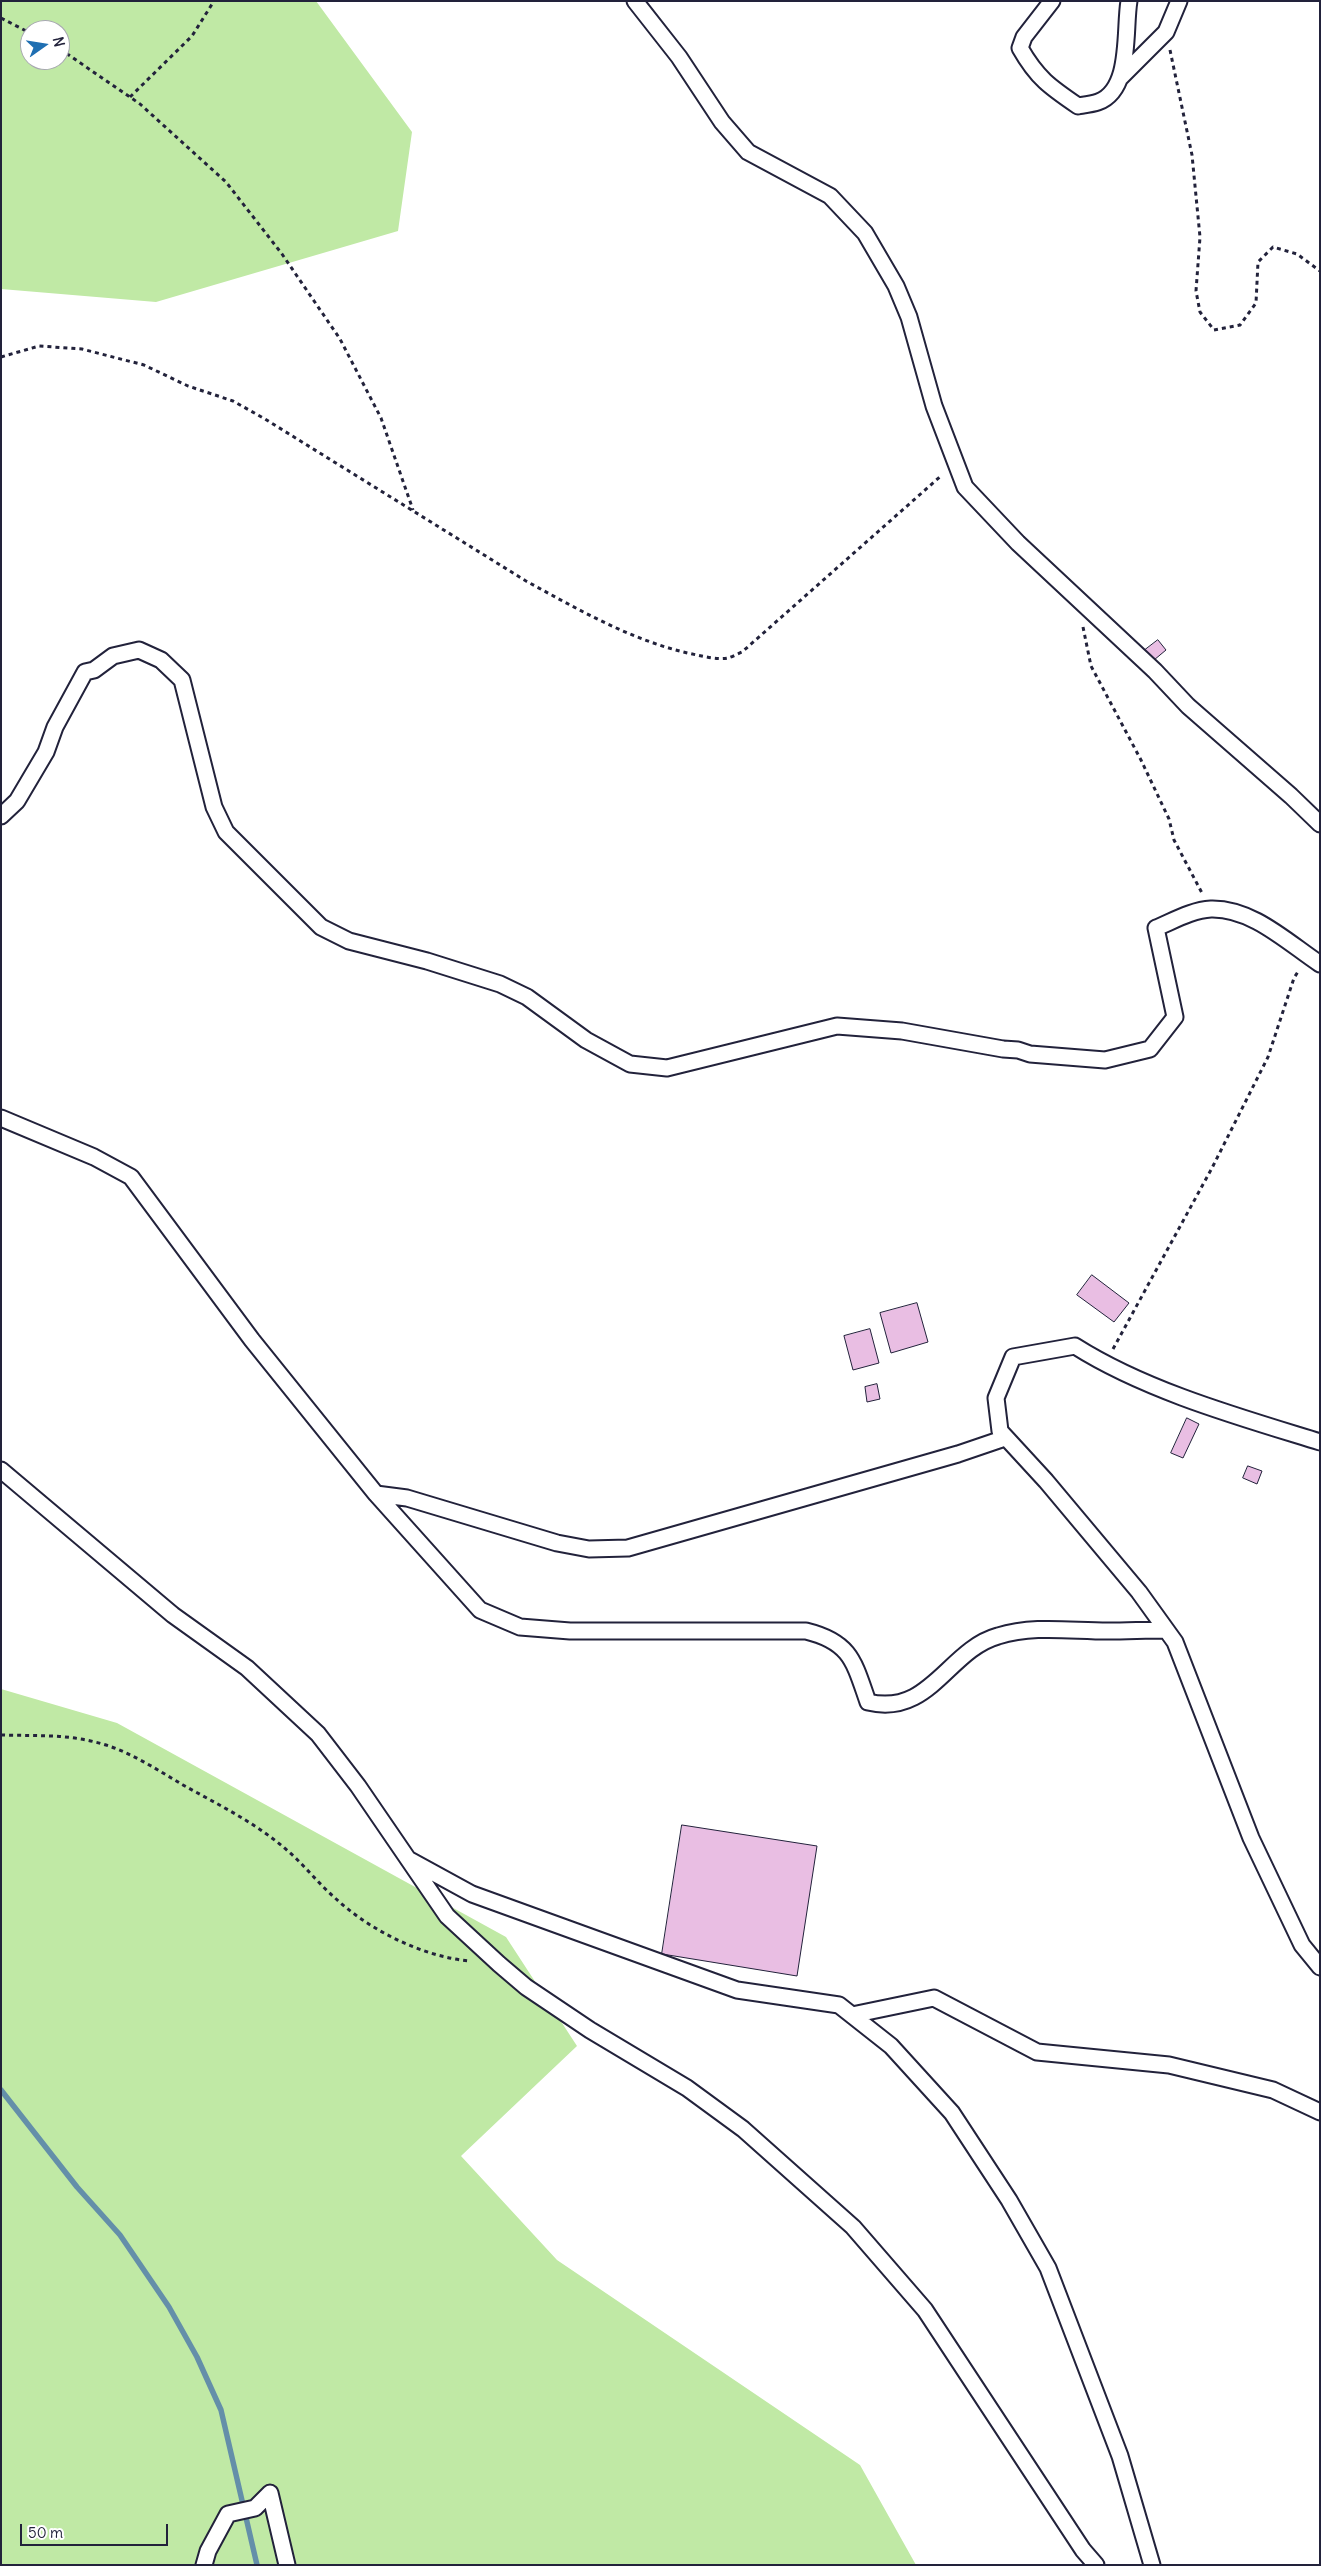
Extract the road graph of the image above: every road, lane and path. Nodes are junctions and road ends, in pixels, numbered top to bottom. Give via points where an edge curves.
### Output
1 (214, 1) edge
2 (635, 1) edge
3 (1052, 1) edge
4 (1129, 1) edge
5 (1180, 1) edge
6 (1, 18) edge
7 (20, 28) edge
8 (1166, 32) junction
9 (70, 56) edge
10 (1118, 79) junction
11 (130, 97) junction
12 (1320, 270) edge
13 (1, 356) edge
14 (955, 464) junction
15 (413, 511) junction
16 (1078, 599) junction
17 (1, 816) edge
18 (1320, 824) edge
19 (1211, 909) junction
20 (1314, 960) edge
21 (1, 1118) edge
22 (1105, 1365) junction
23 (1005, 1438) junction
24 (1320, 1442) edge
25 (1, 1470) edge
26 (376, 1494) junction
27 (1165, 1630) junction
28 (1, 1735) edge
29 (404, 1857) junction
30 (499, 1964) junction
31 (1320, 1967) edge
32 (852, 2015) junction
33 (1320, 2112) edge
34 (204, 2565) edge
35 (287, 2565) edge
36 (1096, 2565) edge
37 (1152, 2565) edge

1 - 11 path via 192,36
2 - 14 street via 679,57 722,122 748,152 830,196 865,233 896,286 909,317 934,406
3 - 10 street via 1020,48 1034,71 1078,106 1099,102 1113,92
4 - 10 street via 1125,56
5 - 8 street
6 - 7 path
8 - 10 street
8 - 12 path via 1192,155 1200,237 1196,291 1200,312 1214,330 1240,325 1256,303 1258,262 1273,247 1297,254
9 - 11 path
11 - 15 path via 226,182 282,254 340,339 376,409
13 - 15 path via 39,346 62,346 144,365 188,386 233,401
14 - 15 path via 742,652 728,658 682,652 633,636 526,581
14 - 16 street via 965,487 1018,544
16 - 18 street via 1188,706
16 - 19 path via 1090,666 1141,760 1169,819 1174,840
17 - 19 street via 17,801 46,752 86,672 113,656 139,650 161,660 182,680 214,807 226,832 320,927 348,941 500,984 527,997 586,1040 630,1064 667,1068 837,1026 902,1031 1030,1054 1105,1060 1150,1049 1174,1017 1156,928 1190,913
19 - 20 street via 1240,912
20 - 22 path via 1294,978 1268,1057
21 - 26 street via 94,1157 131,1177 252,1340
22 - 23 street via 1075,1346 1013,1357 996,1398 1000,1431
22 - 24 street via 1224,1412
23 - 26 street via 628,1548 589,1549 557,1543 407,1498
23 - 27 street via 1046,1481 1139,1592
25 - 29 street via 173,1615 247,1668 318,1734 358,1786
26 - 27 street via 480,1610 520,1627 570,1631 806,1631 822,1635 846,1650 856,1667 868,1702 884,1706 920,1696 973,1649 996,1636 1040,1628
27 - 31 street via 1175,1642 1201,1704 1251,1838 1302,1945
28 - 30 path via 70,1737 97,1742 143,1762 247,1821 288,1851 335,1898 372,1926 449,1959
29 - 30 street via 446,1916
29 - 32 street via 472,1894 736,1990 840,2005
30 - 36 street via 526,1987 687,2088 736,2124 853,2226 925,2310
32 - 33 street via 934,1998 1037,2052 1169,2065 1273,2090
32 - 37 street via 891,2046 952,2113 1010,2200 1048,2268 1120,2456
34 - 35 street via 228,2514 255,2508 270,2493

